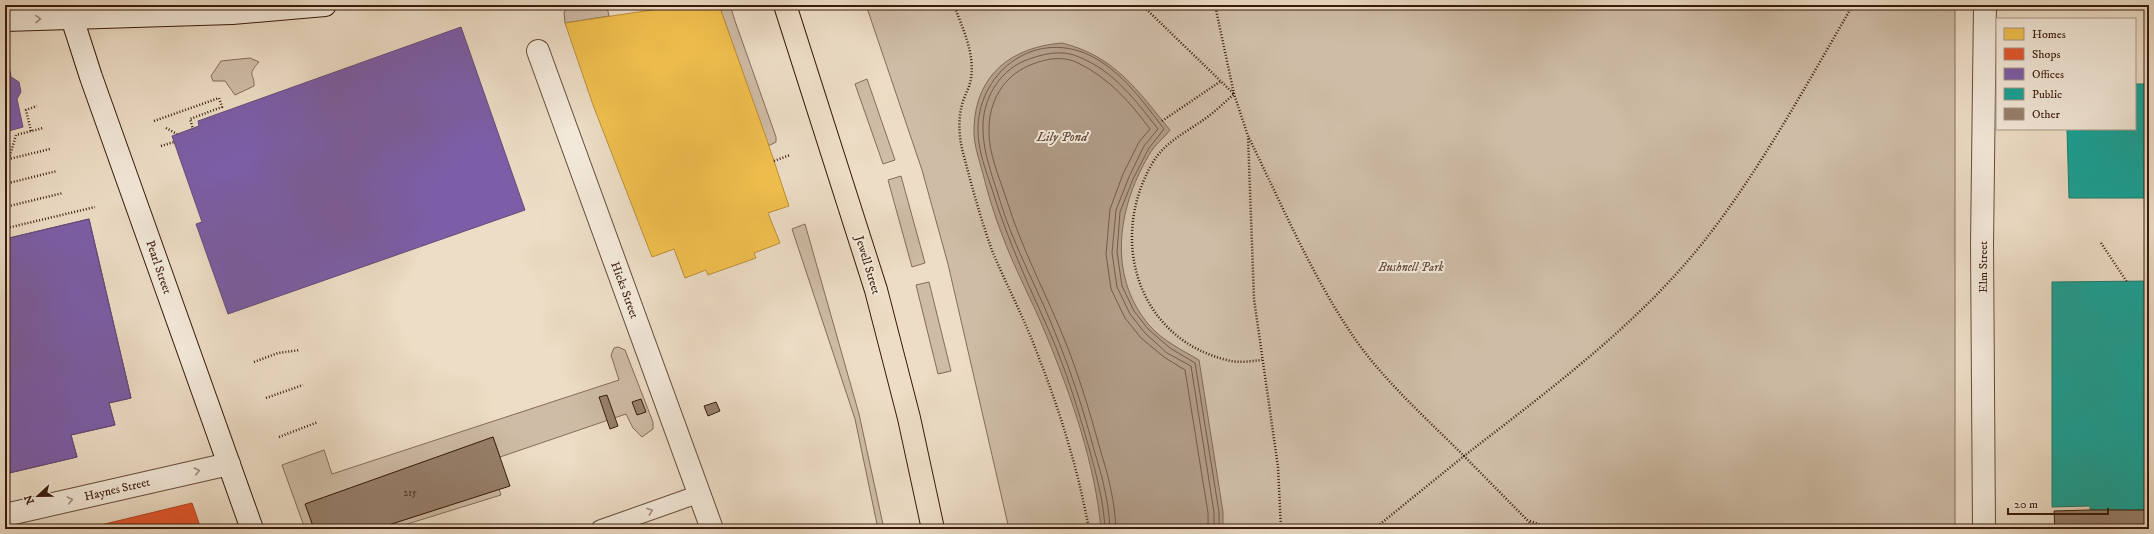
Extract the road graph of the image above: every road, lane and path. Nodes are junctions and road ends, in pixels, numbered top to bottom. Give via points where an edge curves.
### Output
1 (325, 5) edge
2 (645, 5) edge
3 (785, 5) edge
4 (954, 5) edge
5 (1142, 5) edge
6 (1215, 5) edge
7 (1853, 5) edge
8 (1986, 5) edge
9 (646, 10) dead end
10 (71, 12) edge
11 (5, 20) edge
12 (538, 51) dead end
13 (1221, 81) junction
14 (1234, 94) junction
15 (37, 106) dead end
16 (1162, 120) dead end
17 (154, 121) dead end
18 (43, 128) dead end
19 (166, 128) dead end
20 (193, 129) dead end
21 (31, 131) junction
22 (177, 134) dead end
23 (1248, 136) junction
24 (174, 142) dead end
25 (161, 146) dead end
26 (50, 149) dead end
27 (790, 155) dead end
28 (9, 159) junction
29 (5, 160) edge
30 (774, 161) dead end
31 (57, 171) dead end
32 (5, 184) edge
33 (63, 193) dead end
34 (5, 207) edge
35 (95, 207) dead end
36 (5, 220) edge
37 (6, 229) edge
38 (2101, 243) dead end
39 (2127, 282) dead end
40 (300, 350) dead end
41 (1262, 360) junction
42 (254, 362) dead end
43 (303, 385) dead end
44 (266, 398) dead end
45 (318, 422) dead end
46 (279, 437) dead end
47 (1464, 456) junction
48 (229, 464) junction
49 (699, 494) junction
50 (5, 515) edge
51 (1529, 520) junction
52 (252, 529) edge
53 (600, 529) edge
54 (712, 529) edge
55 (934, 529) edge
56 (1089, 529) edge
57 (1281, 529) edge
58 (1374, 529) edge
59 (1536, 529) edge
60 (1552, 529) edge
61 (1984, 529) edge

1 - 10 street via 232,13
2 - 9 path
3 - 55 main road, Jewell Street via 876,290
4 - 56 path via 969,45 970,61 971,78 959,123 963,154 993,252 1039,357 1060,415 1076,465
5 - 13 path
6 - 14 path
7 - 47 path via 1753,174 1704,241 1606,343
8 - 61 street, Elm Street via 1982,244
11 -> 10 street
10 - 48 street, Pearl Street
12 - 49 street, Hicks Street
13 - 14 path
13 - 16 path
14 - 23 path
14 - 41 path via 1206,118 1168,143 1154,161 1136,203 1132,226 1134,269 1155,314 1179,338 1206,353 1233,361
15 - 21 path via 26,110
17 - 20 path via 219,98 222,107 190,119
18 - 21 path
19 - 22 path
21 - 28 path via 16,136
23 - 41 path via 1254,299
23 - 47 path via 1306,256 1353,337 1393,385
24 - 25 path
26 - 28 path
27 - 30 path
28 - 29 path
31 - 32 path
33 - 34 path
35 - 37 path
36 - 37 path
38 - 39 path
40 - 42 path via 278,352
41 - 57 path via 1278,467
43 - 44 path
45 - 46 path
47 - 51 path
47 - 58 path
50 -> 48 street, Haynes Street
48 - 52 street, Pearl Street
53 -> 49 lane
49 - 54 street, Hicks Street
51 - 59 path
51 - 60 path

